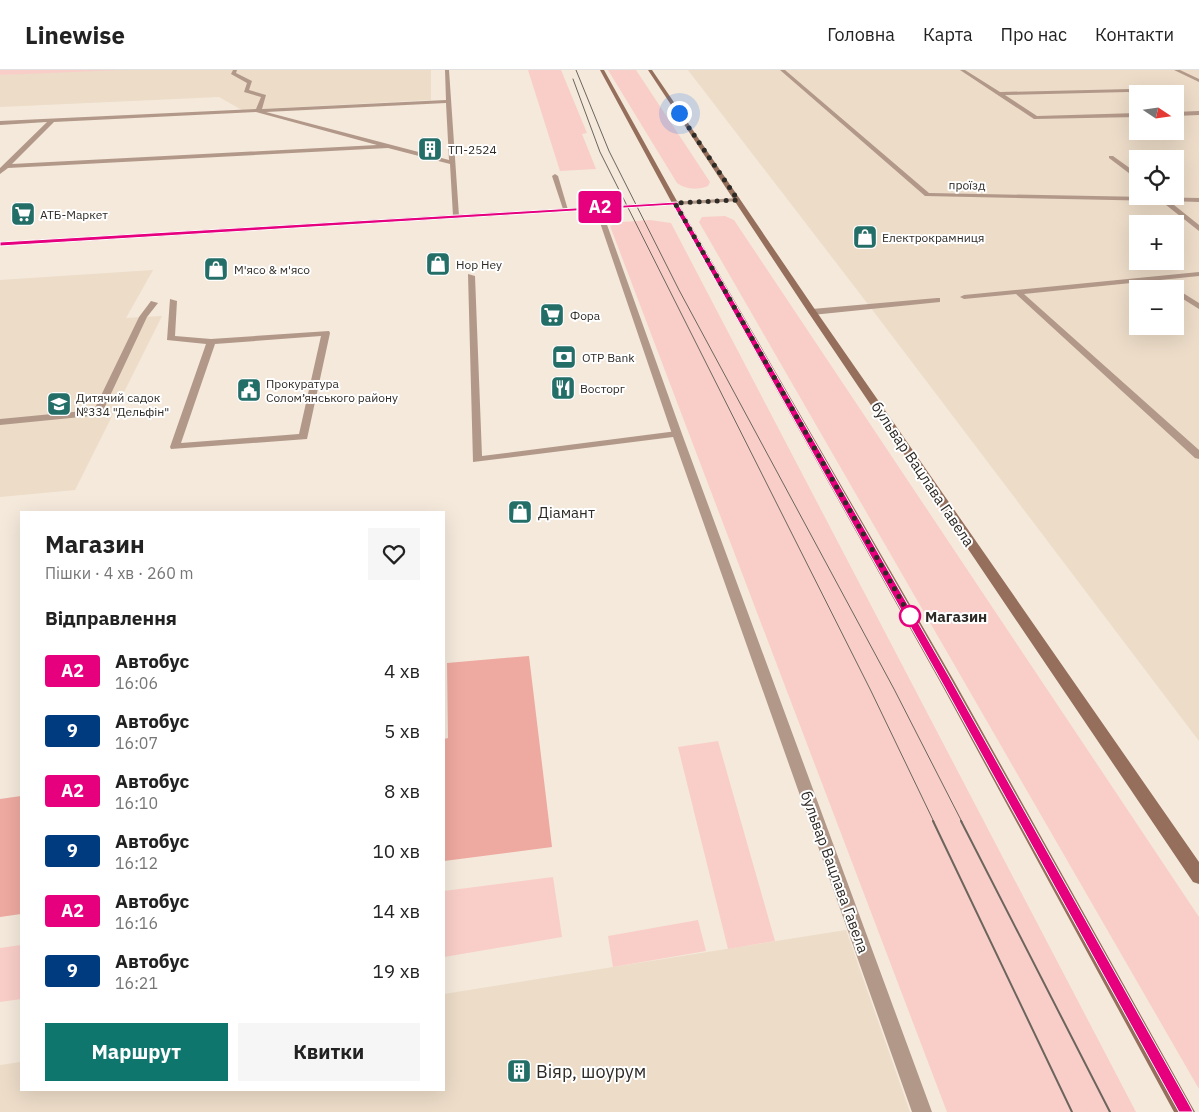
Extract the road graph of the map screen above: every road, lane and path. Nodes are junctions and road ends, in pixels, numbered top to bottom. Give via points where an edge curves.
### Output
1 (234, 70) edge
2 (448, 70) edge
3 (602, 70) edge
4 (650, 70) edge
5 (782, 70) edge
6 (962, 70) edge
7 (1176, 70) edge
8 (1199, 77) edge
9 (1192, 78) junction
10 (1199, 81) edge
11 (1129, 90) edge
12 (999, 94) junction
13 (449, 101) junction
14 (258, 111) junction
15 (1199, 113) edge
16 (1184, 114) edge
17 (1129, 115) edge
18 (53, 120) junction
19 (0, 123) edge
20 (388, 146) junction
21 (1111, 157) dead end
22 (452, 163) junction
23 (7, 166) junction
24 (1129, 171) edge
25 (0, 172) edge
26 (555, 176) dead end
27 (1129, 198) edge
28 (1184, 199) edge
29 (738, 200) junction
30 (1199, 200) edge
31 (675, 203) junction
32 (1170, 205) edge
33 (598, 208) junction
34 (566, 209) junction
35 (456, 216) junction
36 (1199, 229) edge
37 (0, 244) edge
38 (1199, 274) edge
39 (471, 276) dead end
40 (1159, 278) junction
41 (1162, 280) edge
42 (1018, 292) junction
43 (1184, 296) edge
44 (964, 297) dead end
45 (937, 300) dead end
46 (173, 301) dead end
47 (154, 303) dead end
48 (1199, 307) edge
49 (812, 312) junction
50 (211, 342) junction
51 (0, 422) edge
52 (677, 434) junction
53 (1199, 456) edge
54 (1199, 876) edge
55 (922, 1112) edge
56 (1185, 1112) edge

1 - 14 street via 233,73 250,82 246,91 264,96
2 - 13 street
3 - 31 main road
4 - 29 main road, бульвар Вацлава Гавела
5 - 27 street, проїзд via 927,195
6 - 12 street
7 - 9 street
8 - 9 street
9 - 10 street
11 - 12 street
12 - 17 street via 1036,118
13 - 14 street
13 - 22 street
14 - 18 street
14 - 20 street
15 - 16 street
18 - 19 street
18 - 23 street
20 - 22 street
20 - 23 street
21 - 24 street
22 - 35 street
23 - 25 street
26 - 34 street
28 - 30 street, проїзд
29 - 31 street
29 - 49 main road, бульвар Вацлава Гавела
31 - 33 street
31 - 56 main road via 948,683
32 - 36 street
33 - 34 street
33 - 52 street, бульвар Вацлава Гавела
34 - 35 street
35 - 37 street
38 - 40 street
39 - 52 street via 478,460
40 - 41 street
40 - 42 street
42 - 44 street
42 - 53 street
43 - 48 street
45 - 49 street
46 - 50 street via 170,338
47 - 51 street via 143,317 98,413
49 - 54 main road, бульвар Вацлава Гавела
50 - 50 street via 326,333 303,437 175,447
52 - 55 street, бульвар Вацлава Гавела

